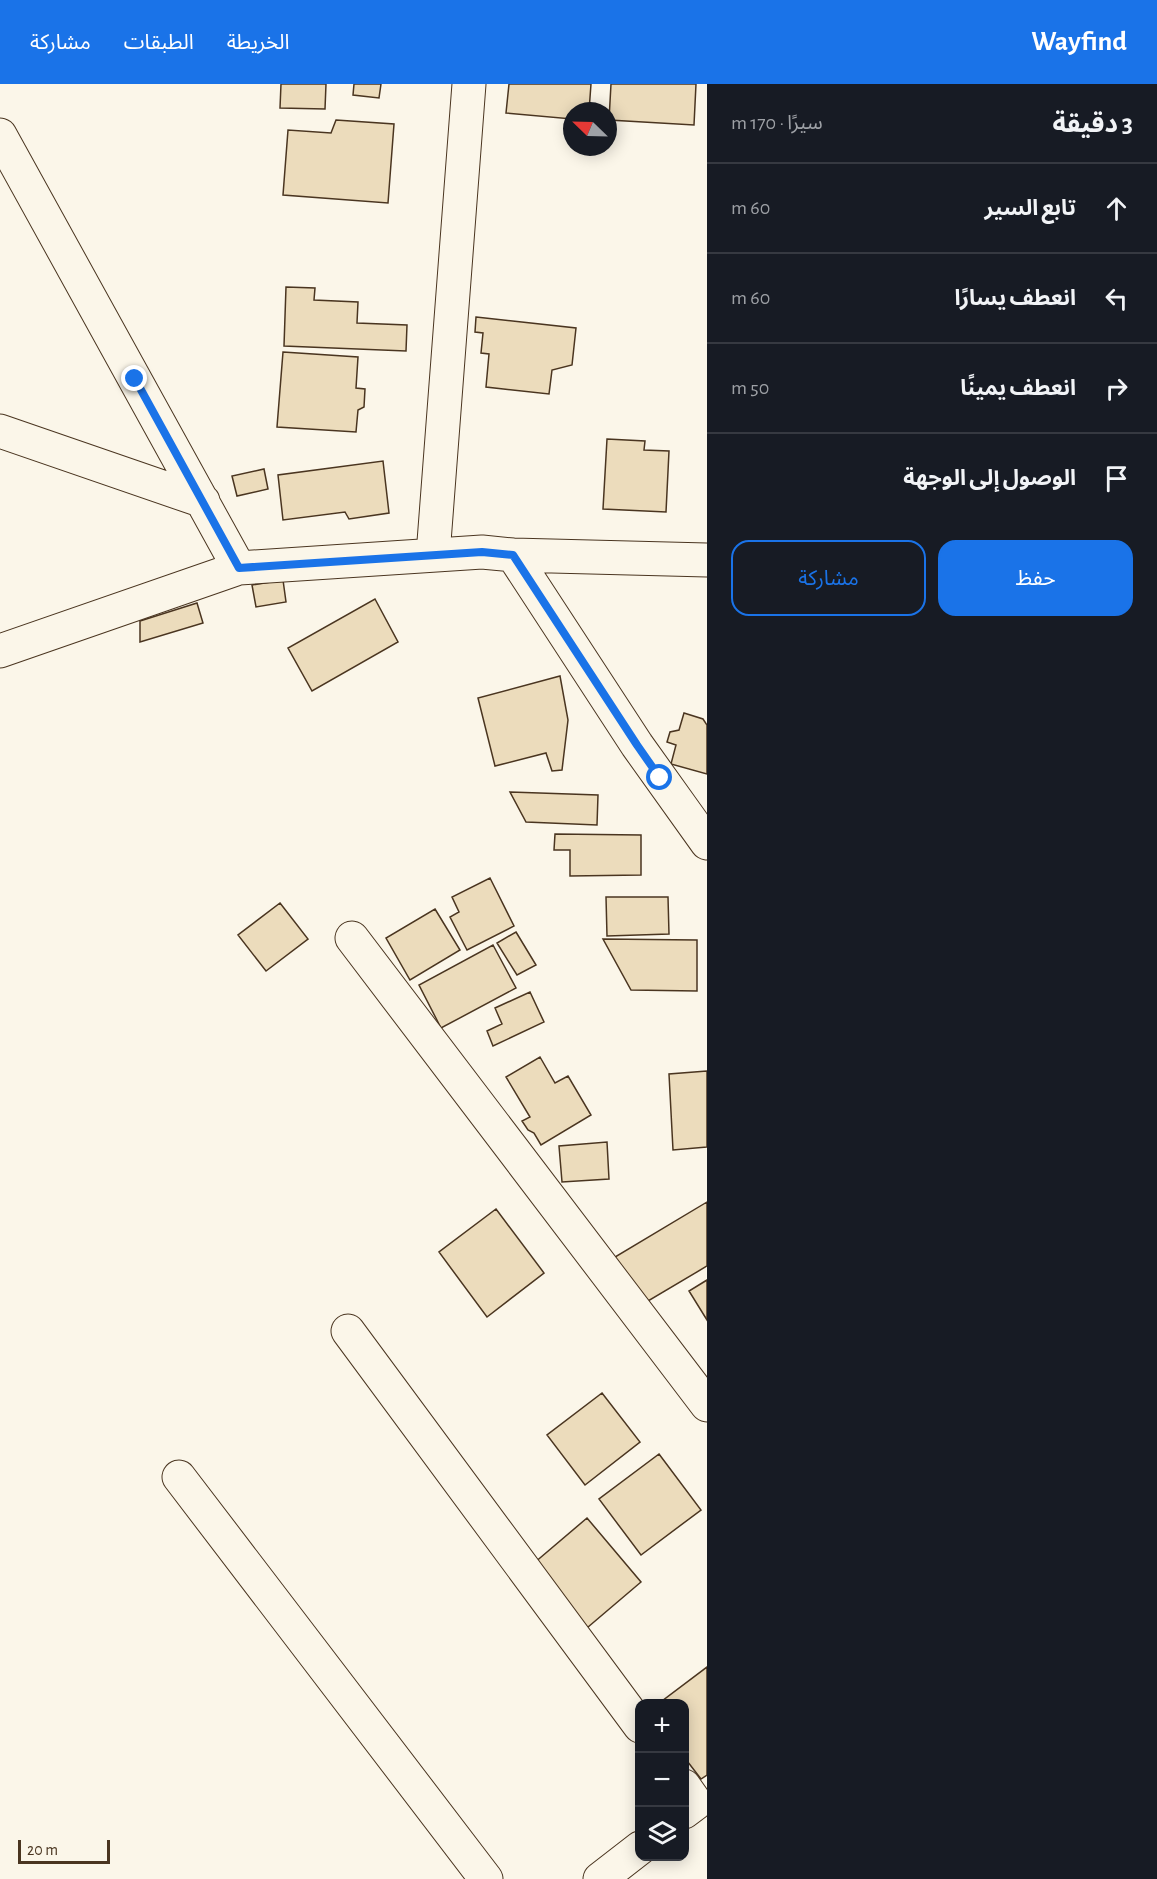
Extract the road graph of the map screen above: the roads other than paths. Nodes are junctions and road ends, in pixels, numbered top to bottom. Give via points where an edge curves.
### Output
1 (469, 84) edge
2 (0, 135) edge
3 (0, 431) edge
4 (203, 501) junction
5 (433, 555) junction
6 (513, 555) junction
7 (707, 560) edge
8 (239, 568) junction
9 (0, 651) edge
10 (707, 843) edge
11 (352, 938) dead end
12 (348, 1331) dead end
13 (707, 1405) edge
14 (179, 1477) dead end
15 (635, 1721) edge
16 (635, 1851) edge
17 (486, 1879) edge
18 (600, 1879) edge

1 - 5 street
2 - 4 street
3 - 4 street
4 - 8 street
5 - 6 street
5 - 8 street
6 - 7 street
6 - 10 street via 637,745
8 - 9 street
11 - 13 street
12 - 15 street
14 - 17 street
16 - 18 street

